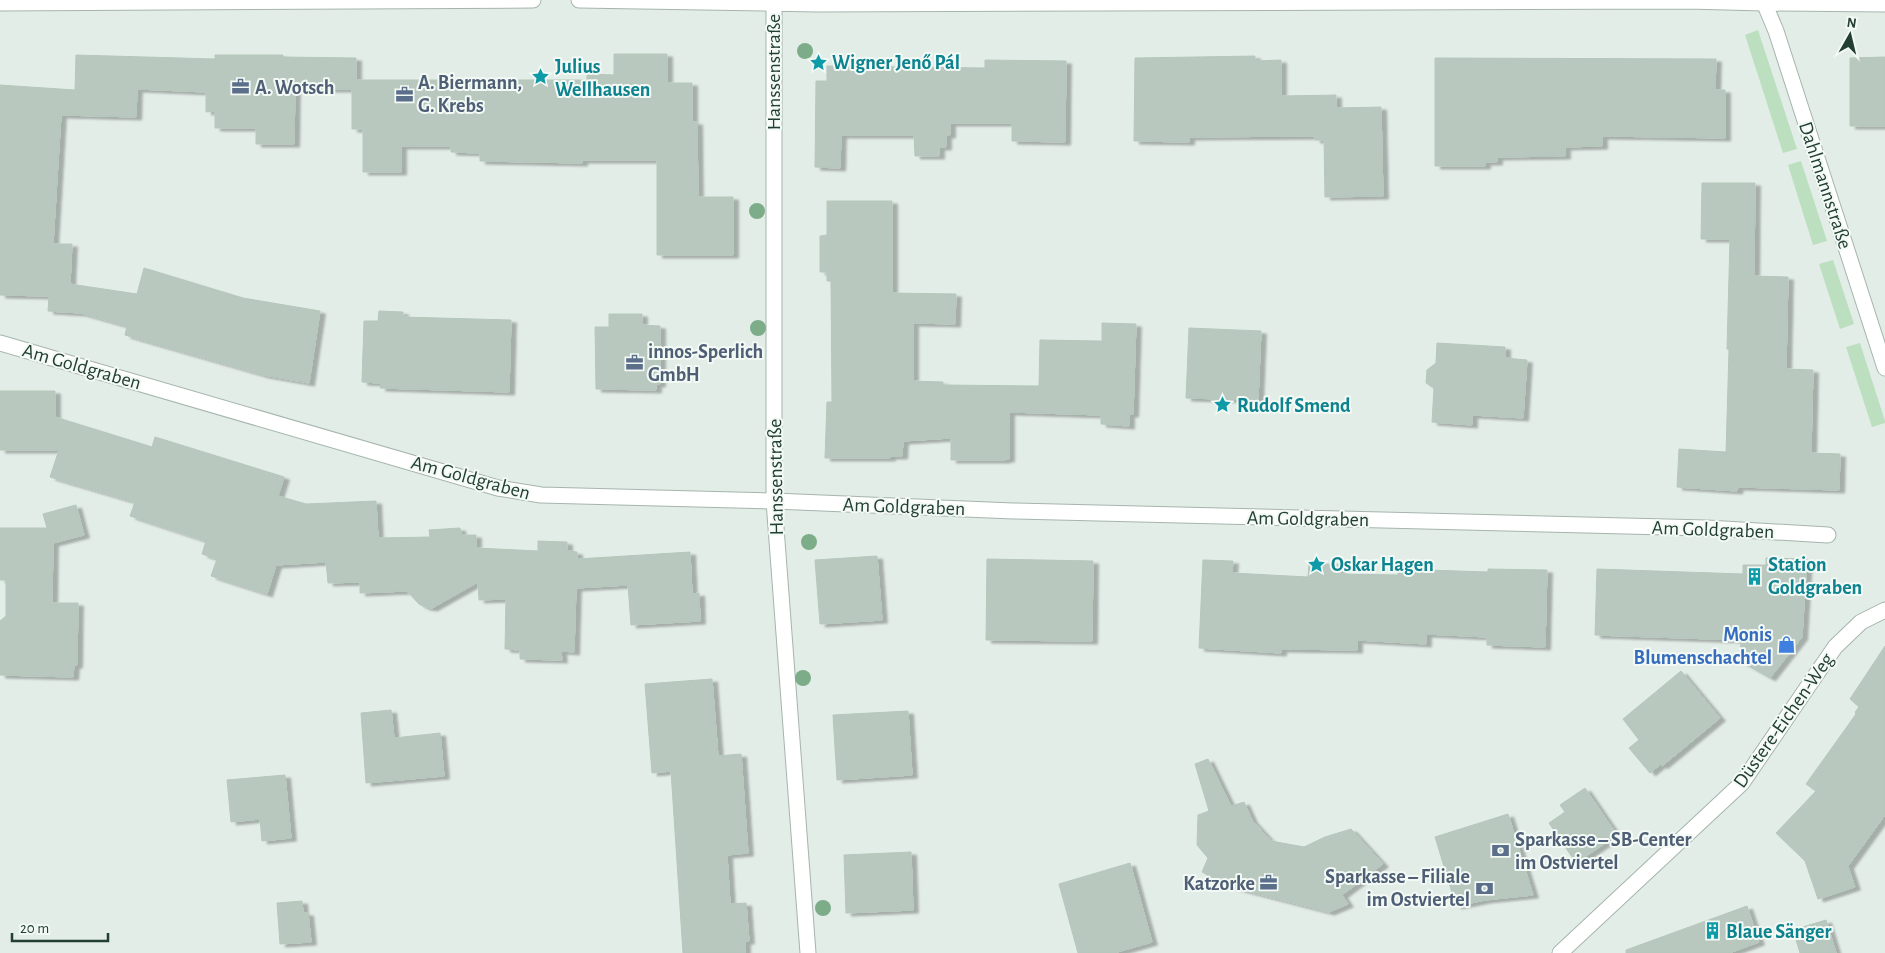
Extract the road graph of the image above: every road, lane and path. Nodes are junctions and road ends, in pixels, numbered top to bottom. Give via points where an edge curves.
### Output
1 (533, 0) edge
2 (579, 0) edge
3 (774, 2) edge
4 (1763, 2) edge
5 (0, 3) edge
6 (1885, 4) edge
7 (0, 343) edge
8 (1885, 368) edge
9 (774, 501) junction
10 (1828, 535) dead end
11 (1885, 610) edge
12 (808, 953) edge
13 (1560, 953) edge

1 - 5 street
2 - 3 street
3 - 4 street
3 - 9 street, Hanssenstraße
4 - 6 street
4 - 8 street, Dahlmannstraße via 1776,31
7 - 9 street, Am Goldgraben via 498,488 541,495
9 - 10 street, Am Goldgraben via 1707,528
9 - 12 street, Hanssenstraße
11 - 13 street, Düstere-Eichen-Weg via 1870,616 1836,647 1742,783

